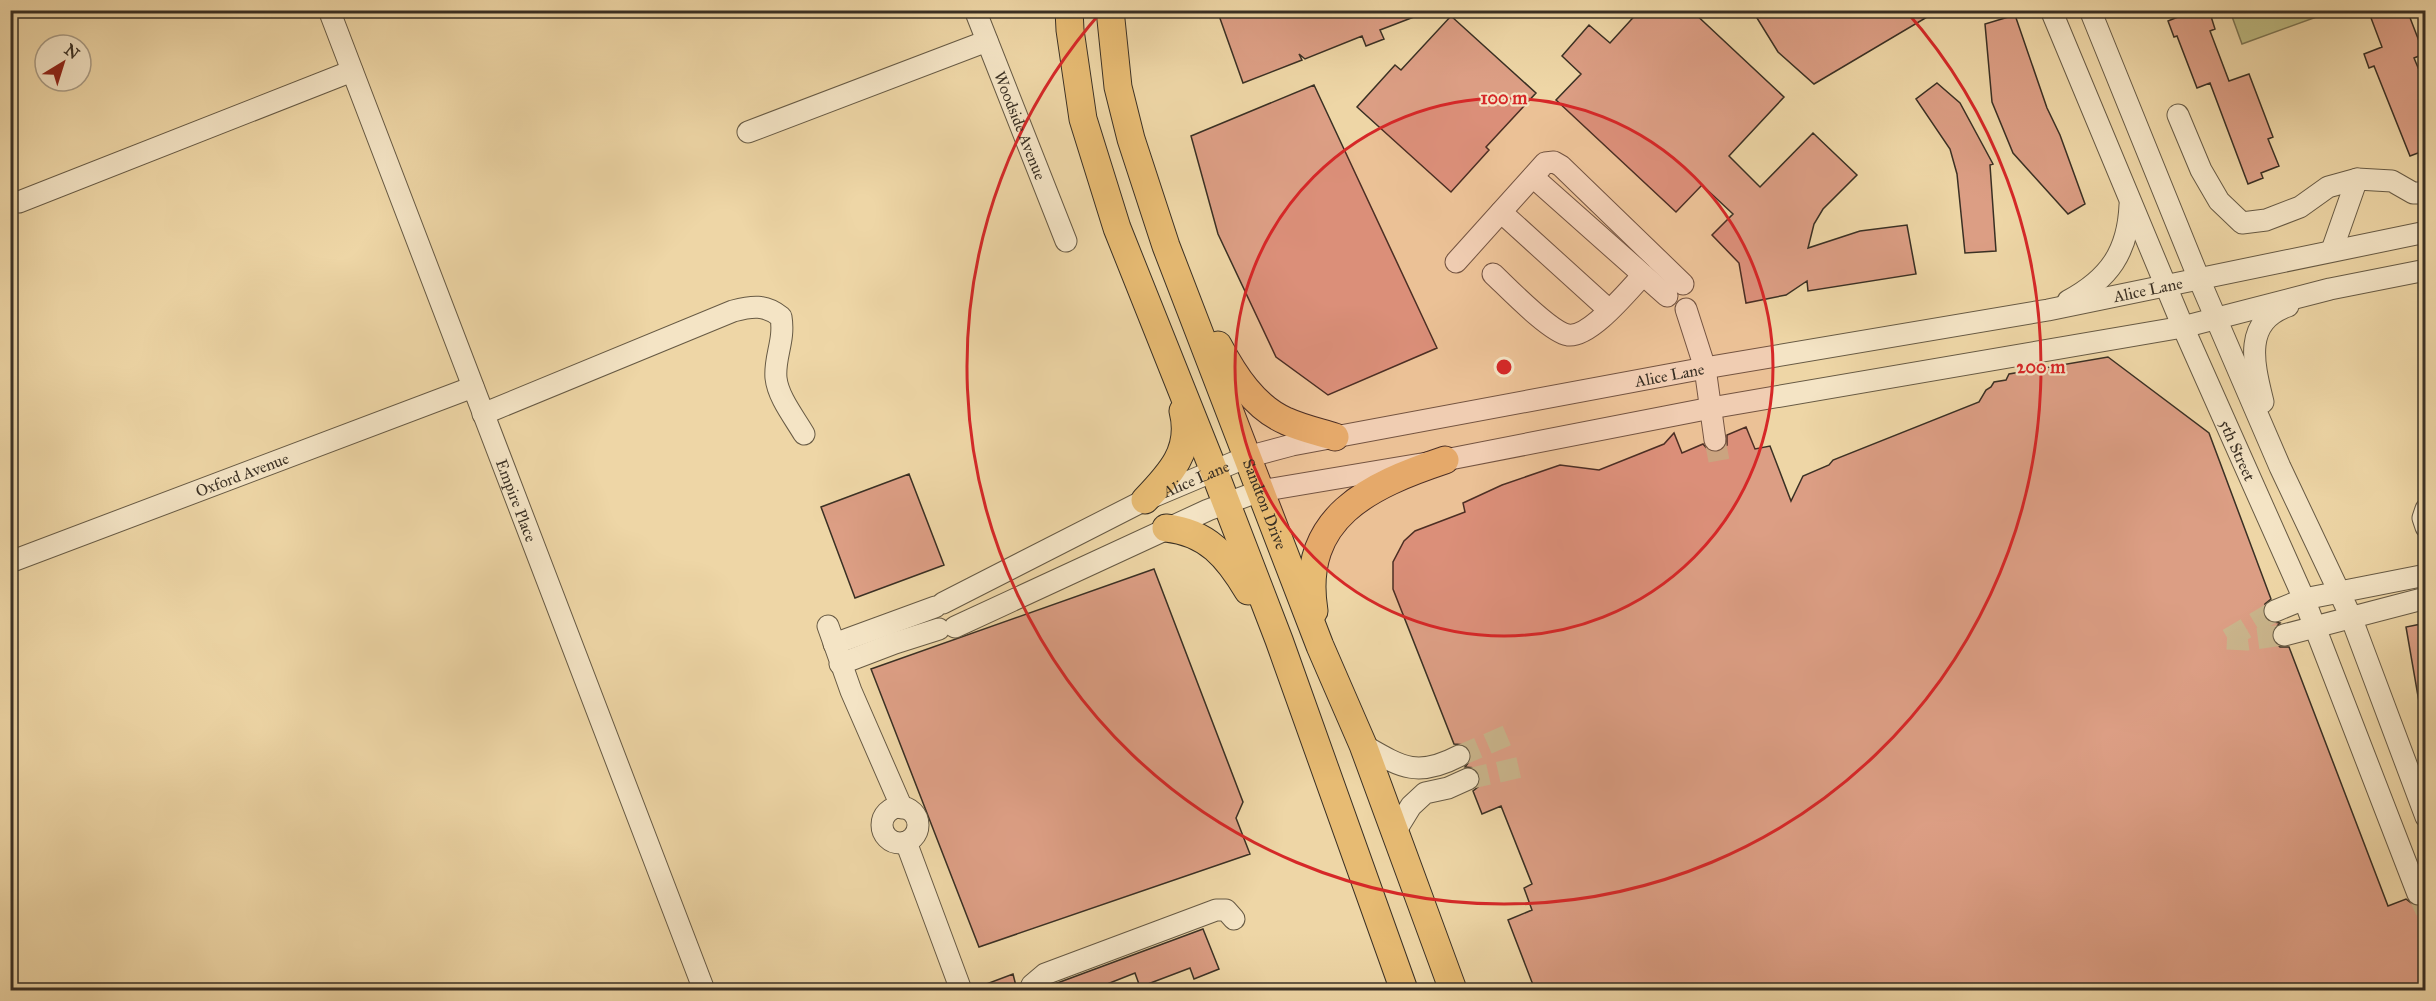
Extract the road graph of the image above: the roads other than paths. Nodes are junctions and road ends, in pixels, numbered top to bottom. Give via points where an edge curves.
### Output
1 (328, 10) edge
2 (975, 10) edge
3 (1069, 10) edge
4 (1110, 10) edge
5 (2051, 10) edge
6 (2090, 10) edge
7 (987, 41) junction
8 (352, 71) junction
9 (2178, 116) dead end
10 (748, 132) dead end
11 (1533, 177) junction
12 (2357, 178) junction
13 (2426, 193) edge
14 (19, 202) dead end
15 (2130, 203) junction
16 (1501, 212) junction
17 (2426, 232) edge
18 (1066, 242) dead end
19 (1166, 246) junction
20 (2332, 250) junction
21 (1456, 262) dead end
22 (2426, 270) edge
23 (1492, 274) dead end
24 (1643, 275) junction
25 (2199, 279) junction
26 (2165, 285) junction
27 (2330, 289) junction
28 (1675, 290) junction
29 (1612, 307) junction
30 (2048, 310) junction
31 (2218, 318) junction
32 (2183, 327) junction
33 (1705, 368) junction
34 (1172, 369) junction
35 (473, 387) junction
36 (1711, 408) junction
37 (483, 414) junction
38 (804, 434) dead end
39 (1335, 437) junction
40 (1714, 440) tunnel mouth
41 (1247, 457) junction
42 (1445, 460) junction
43 (2280, 467) junction
44 (1214, 471) junction
45 (1260, 491) junction
46 (1145, 500) junction
47 (1225, 502) junction
48 (2426, 509) edge
49 (2426, 527) edge
50 (1166, 528) junction
51 (10, 562) edge
52 (2426, 575) edge
53 (2338, 591) junction
54 (2426, 598) edge
55 (2304, 599) junction
56 (939, 605) junction
57 (2275, 611) tunnel mouth
58 (2351, 617) junction
59 (2314, 626) junction
60 (947, 628) junction
61 (2284, 635) tunnel mouth
62 (1279, 640) junction
63 (834, 644) junction
64 (1320, 646) junction
65 (1363, 745) junction
66 (1459, 756) tunnel mouth
67 (879, 758) junction
68 (1468, 778) tunnel mouth
69 (902, 808) junction
70 (2426, 817) edge
71 (883, 821) junction
72 (1395, 832) junction
73 (906, 842) junction
74 (2418, 894) tunnel mouth
75 (1234, 919) dead end
76 (704, 990) edge
77 (961, 990) edge
78 (1030, 990) edge
79 (1404, 990) edge
80 (1453, 990) edge

1 - 8 street, Empire Place
2 - 7 street, Woodside Avenue
3 - 34 main road via 1083,119 1117,228
4 - 19 main road, Sandton Drive via 1118,87
5 - 15 street, 5th Street
6 - 25 street, 5th Street
7 - 10 street
7 - 18 street, Woodside Avenue
8 - 14 street
8 - 35 street, Empire Place
9 - 12 street via 2219,201 2242,223 2266,220 2300,207 2328,187
11 - 16 street
11 - 24 street
11 - 28 street via 1550,162 1561,166
12 - 13 street via 2392,181 2413,193
12 - 20 street
15 - 26 street, 5th Street
15 - 30 street via 2129,228 2115,262 2081,294
16 - 21 street
16 - 29 street
17 - 20 street, Alice Lane
19 - 39 main road via 1247,392 1286,422
19 - 41 main road, Sandton Drive
20 - 25 street, Alice Lane
22 - 27 street, Alice Lane
23 - 29 street via 1556,331 1570,335 1587,329
24 - 28 street
24 - 29 street
25 - 26 street, Alice Lane
25 - 31 street, 5th Street
26 - 30 street, Alice Lane
26 - 32 street, 5th Street
27 - 31 street, Alice Lane
27 - 43 street via 2276,311 2265,320 2256,337 2258,377
28 - 33 street via 1690,288 1694,295 1693,304 1686,309
30 - 33 street, Alice Lane
31 - 32 street, Alice Lane
31 - 43 street, 5th Street
32 - 36 street, Alice Lane
32 - 55 street, 5th Street
33 - 36 street
33 - 39 street, Alice Lane
34 - 44 main road
34 - 46 main road via 1186,424 1185,440 1176,465
35 - 37 street, Empire Place
35 - 51 street, Oxford Avenue
36 - 40 street
36 - 42 street, Alice Lane
37 - 38 street via 754,306 772,310 781,317 784,332 776,378
37 - 76 street, Empire Place
39 - 41 street, Alice Lane
41 - 44 street, Alice Lane
41 - 45 main road, Sandton Drive
42 - 45 street, Alice Lane
42 - 64 main road via 1405,473 1357,499 1339,514 1322,537 1312,577
43 - 53 street, 5th Street
44 - 46 street, Alice Lane
44 - 47 main road
45 - 47 street, Alice Lane
45 - 64 main road, Sandton Drive
46 - 56 street, Alice Lane
47 - 50 street, Alice Lane
47 - 62 main road
48 - 49 street
50 - 60 street, Alice Lane
50 - 62 main road via 1193,534 1216,548 1228,560
52 - 53 street
53 - 55 street
53 - 58 street, 5th Street
54 - 58 street
55 - 57 street
55 - 59 street, 5th Street
56 - 60 street via 932,619
56 - 63 street, Alice Lane
58 - 59 street
58 - 70 street, 5th Street
59 - 61 street
59 - 74 street, 5th Street
60 - 63 street, Alice Lane via 895,643
62 - 79 main road
63 - 67 street
64 - 65 main road, Sandton Drive
65 - 66 street via 1394,763 1420,770
65 - 72 main road, Sandton Drive
67 - 69 street
67 - 71 street
68 - 72 street via 1425,793 1411,806
69 - 71 street via 888,812
69 - 73 street via 912,813 917,824 915,835
71 - 73 street via 883,832 890,840
72 - 80 main road, Sandton Drive
73 - 77 street
75 - 78 street via 1226,910 1216,910 1045,974

